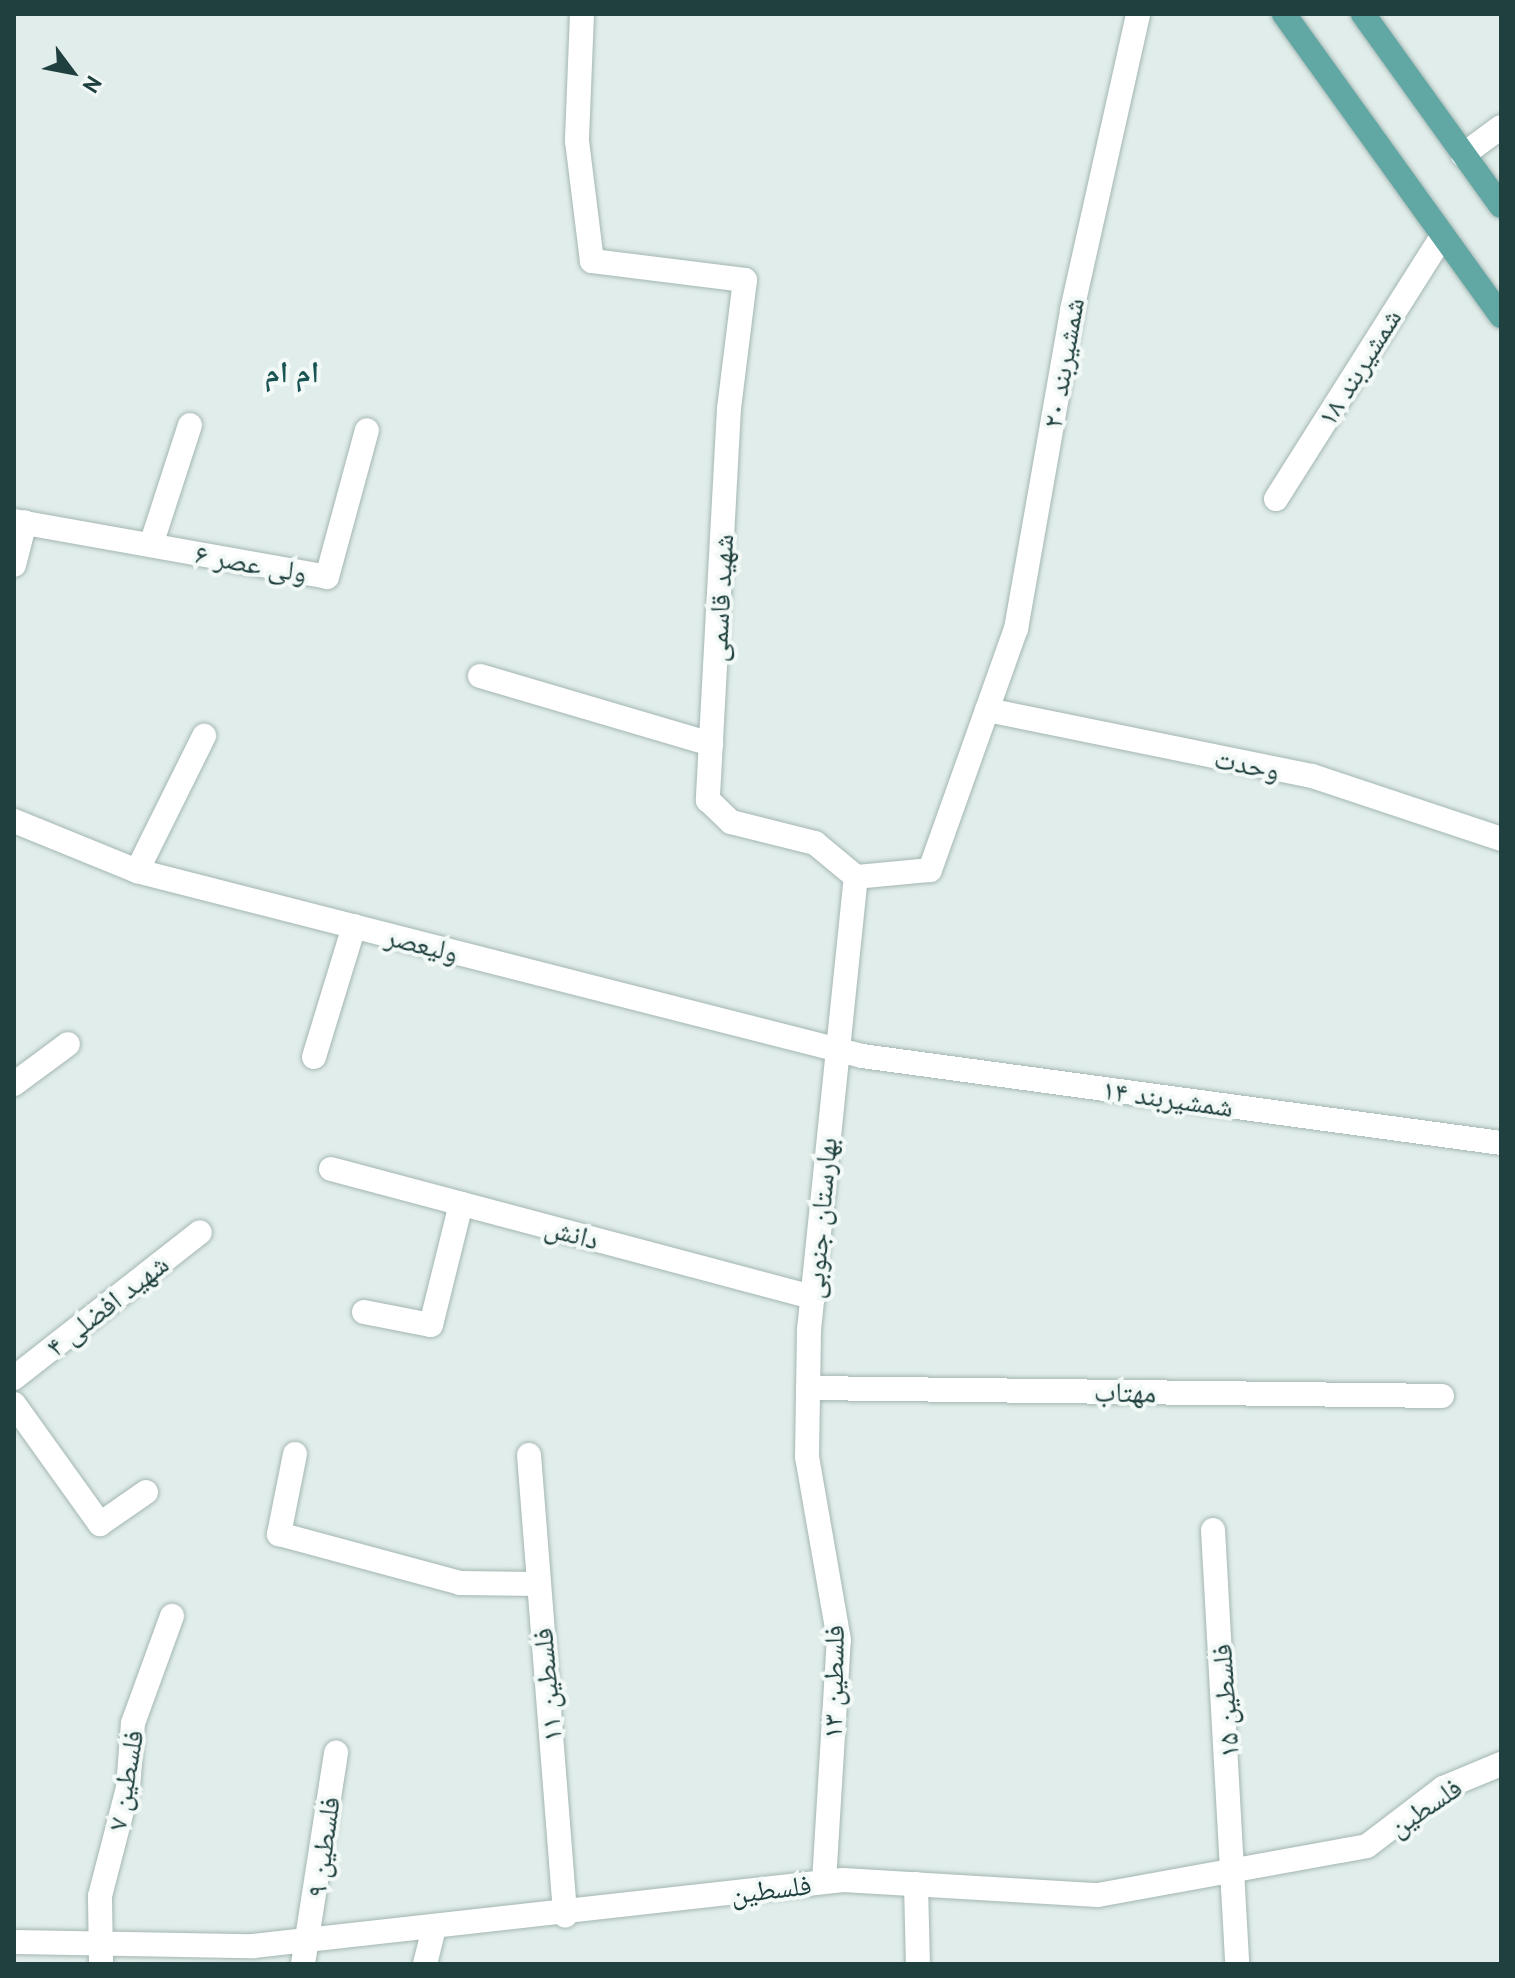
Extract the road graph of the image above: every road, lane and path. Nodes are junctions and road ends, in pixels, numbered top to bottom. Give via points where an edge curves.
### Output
1 (582, 14) edge
2 (1138, 14) edge
3 (1284, 14) edge
4 (1363, 14) edge
5 (1501, 127) edge
6 (1463, 155) junction
7 (1501, 206) edge
8 (1442, 236) junction
9 (1501, 316) edge
10 (190, 425) dead end
11 (367, 430) dead end
12 (1276, 499) dead end
13 (19, 522) edge
14 (151, 545) junction
15 (14, 565) edge
16 (480, 676) dead end
17 (987, 710) junction
18 (204, 736) dead end
19 (711, 744) junction
20 (14, 821) edge
21 (1501, 839) edge
22 (137, 871) junction
23 (856, 877) junction
24 (354, 926) junction
25 (68, 1044) dead end
26 (836, 1049) junction
27 (314, 1057) dead end
28 (14, 1084) edge
29 (1501, 1143) edge
30 (331, 1169) dead end
31 (461, 1204) junction
32 (200, 1232) dead end
33 (813, 1297) junction
34 (364, 1312) dead end
35 (14, 1378) edge
36 (808, 1388) junction
37 (1442, 1396) dead end
38 (14, 1404) edge
39 (295, 1454) dead end
40 (529, 1455) dead end
41 (146, 1492) dead end
42 (1213, 1530) dead end
43 (539, 1584) junction
44 (172, 1616) dead end
45 (336, 1753) dead end
46 (1501, 1764) edge
47 (1238, 1873) junction
48 (824, 1882) junction
49 (916, 1884) junction
50 (565, 1916) junction
51 (434, 1928) junction
52 (14, 1942) edge
53 (307, 1952) edge
54 (102, 1956) edge
55 (425, 1964) edge
56 (918, 1964) edge
57 (1237, 1964) edge

1 - 19 street, شهید قاسمی via 577,141 592,261 745,280 729,408
2 - 17 street, شمشیربند ۲۰ via 1072,310 1016,629
3 - 8 main road
4 - 6 main road
5 - 6 street
6 - 7 main road
8 - 9 main road
8 - 12 street, شمشیربند ۱۸
10 - 14 street
11 - 14 street, ولی عصر ۶ via 327,577
13 - 14 street, ولی عصر ۶
13 - 15 street
16 - 19 street
17 - 21 street, وحدت via 1312,776
17 - 23 street, شمشیربند ۲۰ via 930,870
18 - 22 street
19 - 23 street, شهید قاسمی via 708,800 731,822 815,843
20 - 22 street, ولیعصر
22 - 24 street, ولیعصر
23 - 26 street, بهارستان جنوبی
24 - 26 street, ولیعصر
24 - 27 street
25 - 28 street
26 - 29 street, شمشیربند ۱۴
26 - 33 street, بهارستان جنوبی
30 - 31 street, دانش
31 - 33 street, دانش
31 - 34 street via 431,1325
32 - 35 street, شهید افضلی ۴
33 - 36 street, بهارستان جنوبی
36 - 37 street, مهتاب
36 - 48 street, فلسطین ۱۳ via 807,1457 839,1640
38 - 41 street via 100,1524
39 - 43 street via 279,1534 460,1583
40 - 43 street, فلسطین ۱۱
42 - 47 street, فلسطین ۱۵
43 - 50 street, فلسطین ۱۱
44 - 54 street, فلسطین ۷ via 133,1723 128,1788 100,1896
45 - 53 street, فلسطین ۹
46 - 47 street, فلسطین via 1443,1788 1367,1846
47 - 49 street, فلسطین via 1098,1895
47 - 57 street, فلسطین ۱۵
48 - 49 street, فلسطین
48 - 50 street, فلسطین
49 - 56 street
50 - 51 street, فلسطین
51 - 53 street, فلسطین
51 - 55 street
52 - 54 street, فلسطین
53 - 54 street, فلسطین

